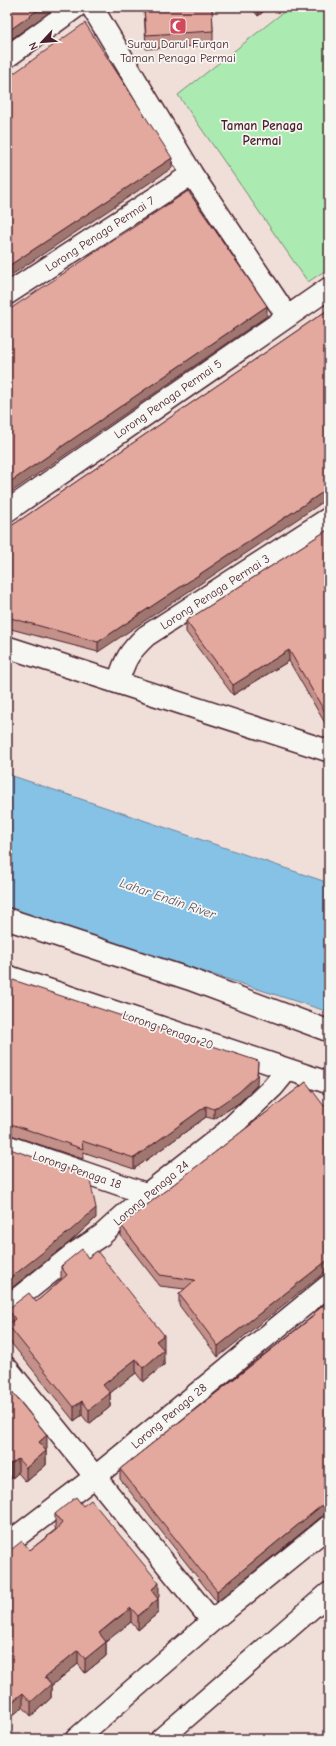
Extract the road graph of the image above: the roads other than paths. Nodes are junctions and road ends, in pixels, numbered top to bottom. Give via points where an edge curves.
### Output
1 (76, 7) edge
2 (92, 7) edge
3 (7, 57) edge
4 (192, 174) junction
5 (329, 288) edge
6 (7, 294) edge
7 (288, 316) junction
8 (7, 511) edge
9 (329, 518) edge
10 (7, 647) edge
11 (118, 682) junction
12 (329, 751) edge
13 (7, 919) edge
14 (7, 976) edge
15 (329, 1031) edge
16 (287, 1070) junction
17 (329, 1083) edge
18 (7, 1146) edge
19 (148, 1194) junction
20 (329, 1285) edge
21 (7, 1307) edge
22 (7, 1368) edge
23 (96, 1476) junction
24 (329, 1526) edge
25 (7, 1544) edge
26 (329, 1592) edge
27 (212, 1621) junction
28 (76, 1739) edge
29 (161, 1739) edge

1 - 3 street
2 - 4 street
4 - 6 street, Lorong Penaga Permai 7
4 - 7 street
5 - 7 street, Lorong Penaga Permai 5
7 - 8 street, Lorong Penaga Permai 5
9 - 11 street, Lorong Penaga Permai 3 via 146,636 130,651
10 - 11 street
11 - 12 street
13 - 15 street via 189,979
14 - 16 street, Lorong Penaga 20
16 - 17 street, Lorong Penaga 20
16 - 19 street, Lorong Penaga 24 via 225,1133
18 - 19 street, Lorong Penaga 18
19 - 21 street, Lorong Penaga 24 via 102,1235 72,1255
20 - 23 street, Lorong Penaga 28
22 - 23 street
23 - 25 street, Lorong Penaga 28
23 - 27 street
24 - 27 street
26 - 29 street
27 - 28 street

